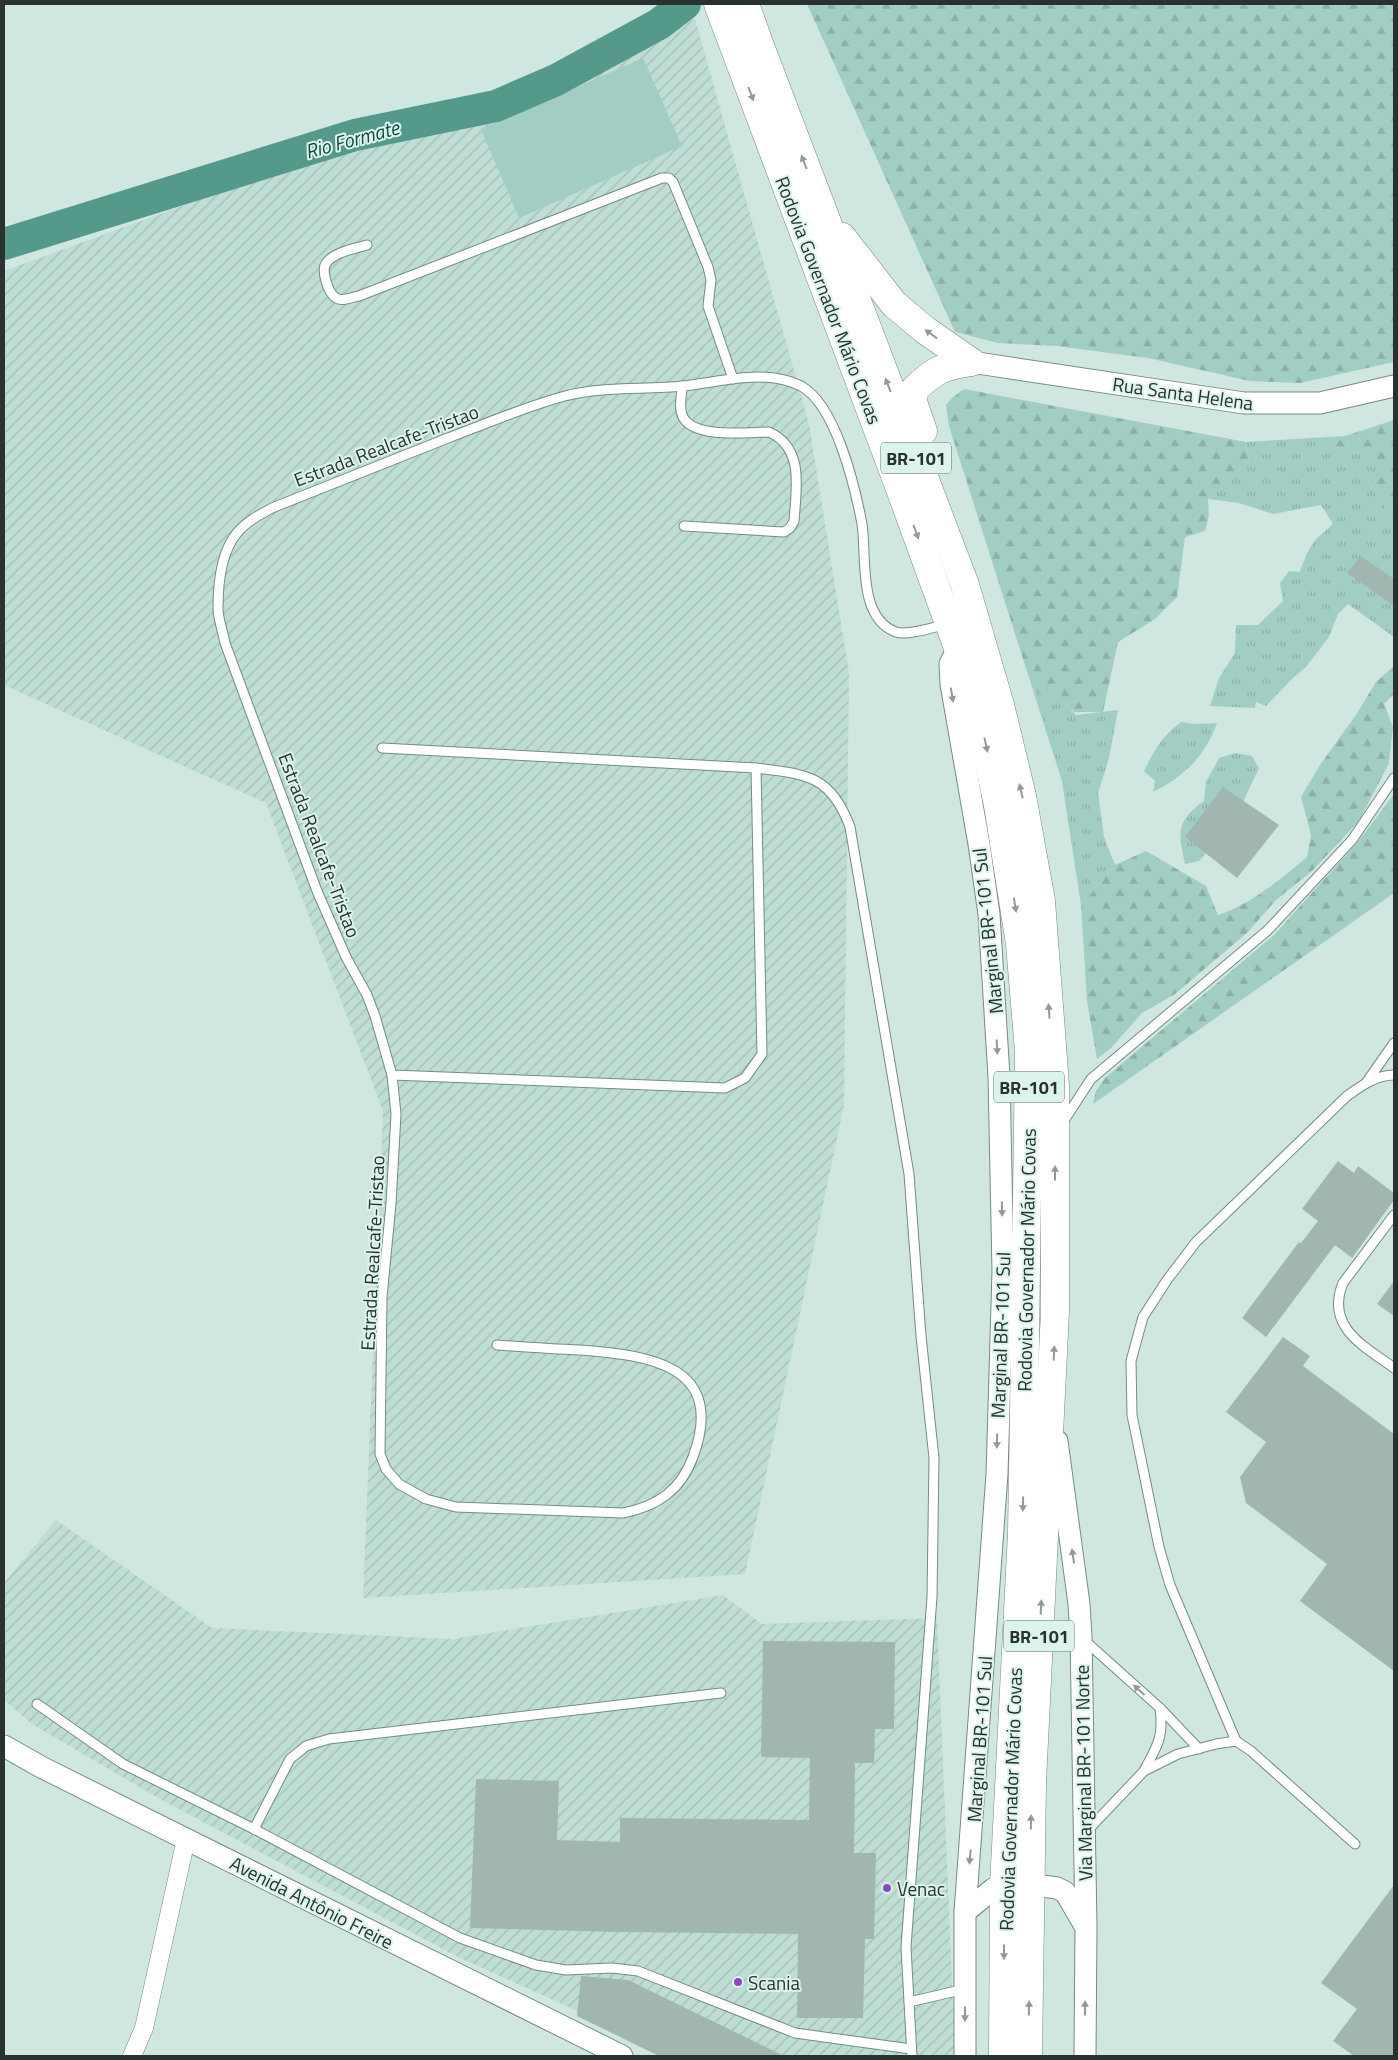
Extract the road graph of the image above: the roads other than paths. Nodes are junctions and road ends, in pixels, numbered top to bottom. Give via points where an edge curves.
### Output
1 (718, 4) edge
2 (746, 4) edge
3 (746, 48) junction
4 (821, 208) junction
5 (367, 245) dead end
6 (971, 362) junction
7 (734, 379) junction
8 (682, 386) junction
9 (1394, 386) edge
10 (684, 526) dead end
11 (953, 636) junction
12 (1002, 711) junction
13 (382, 748) dead end
14 (756, 768) junction
15 (1394, 778) edge
16 (1394, 1043) edge
17 (392, 1075) junction
18 (1394, 1075) edge
19 (1366, 1083) junction
20 (1055, 1135) junction
21 (1394, 1215) edge
22 (496, 1345) dead end
23 (1394, 1368) edge
24 (1052, 1402) junction
25 (1081, 1637) junction
26 (721, 1693) dead end
27 (37, 1704) dead end
28 (1160, 1708) junction
29 (1236, 1741) junction
30 (4, 1746) edge
31 (1199, 1749) junction
32 (1144, 1771) junction
33 (254, 1829) junction
34 (1084, 1834) junction
35 (186, 1839) junction
36 (1355, 1844) dead end
37 (1001, 1885) dead end
38 (1035, 1885) dead end
39 (965, 1912) junction
40 (1086, 1926) junction
41 (965, 1989) junction
42 (909, 2002) junction
43 (912, 2053) edge
44 (132, 2056) edge
45 (622, 2056) edge
46 (965, 2056) edge
47 (1004, 2056) edge
48 (1028, 2056) edge
49 (1085, 2056) edge

1 - 3 highway, Rodovia Governador Mário Covas / BR-101
2 - 3 highway, Rodovia Governador Mário Covas / BR-101
4 -> 3 highway, Rodovia Governador Mário Covas / BR-101
3 -> 11 highway, Rodovia Governador Mário Covas / BR-101
6 -> 4 highway via 894,304
12 -> 4 highway, Rodovia Governador Mário Covas / BR-101 via 965,586
5 - 7 lane via 333,257 325,264 323,271 335,298 359,296 669,178 708,267 711,280 708,306
6 - 9 street, Rua Santa Helena via 1244,403 1320,403
6 - 12 highway via 946,366 926,378 914,390 913,402 971,565
7 - 8 lane, Estrada Realcafe-Tristao
7 - 11 lane, Estrada Realcafe-Tristao via 764,376 785,380 815,397 835,430 854,491 862,524 866,588 874,610 894,632
8 - 10 lane via 680,411 689,425 704,431 769,432 777,435 788,446 797,470 794,521 784,532
8 - 17 lane, Estrada Realcafe-Tristao via 565,396 478,426 272,508 249,521 236,534 225,555 218,610 225,643 317,891 367,995
11 -> 39 street, Marginal BR-101 Sul via 951,684 979,844 989,924 999,1076 1003,1271 997,1474
11 -> 47 highway, Rodovia Governador Mário Covas / BR-101 via 980,720 998,805 1020,944 1029,1051 1022,1524 1004,1886
20 -> 12 highway, Rodovia Governador Mário Covas / BR-101 via 1055,1085 1041,901 1022,796
13 - 14 lane
14 - 17 lane via 762,1054 744,1078 725,1088
14 - 42 lane via 796,773 817,781 833,794 843,808 850,827 910,1174 921,1336 934,1458 932,1597 906,1947
15 - 20 lane via 1352,840 1268,930 1091,1079
16 - 19 lane
17 - 22 lane, Estrada Realcafe-Tristao via 396,1123 392,1204 382,1297 380,1454 386,1469 399,1484 426,1499 456,1507 623,1513 656,1503 687,1473 699,1441 700,1400 690,1383 675,1370 652,1359 623,1353
18 - 19 lane
19 - 29 lane via 1333,1110 1196,1242 1143,1317 1131,1361 1132,1415 1159,1547 1170,1585
24 -> 20 highway, Rodovia Governador Mário Covas / BR-101
21 - 23 lane via 1342,1283 1338,1294 1338,1310 1343,1325 1354,1338
25 -> 24 street, Via Marginal BR-101 Norte
48 -> 24 highway, Rodovia Governador Mário Covas / BR-101 via 1032,1782
28 -> 25 lane
25 - 34 street, Via Marginal BR-101 Norte
26 - 33 lane via 322,1741 306,1746 290,1759
27 - 33 lane via 123,1764
28 - 31 lane
28 - 32 lane via 1163,1728 1160,1741
29 - 31 lane
29 - 36 lane
30 - 35 street, Avenida Antônio Freire
31 - 32 lane via 1178,1754
32 - 34 lane
33 - 43 lane via 460,1938 536,1965 566,1970 612,1968 638,1971 795,2033
34 - 40 street, Via Marginal BR-101 Norte
35 - 44 street via 144,2028
35 - 45 street, Avenida Antônio Freire
37 - 39 street
38 - 40 street via 1065,1892
39 - 41 street, Marginal BR-101 Sul
49 -> 40 street, Via Marginal BR-101 Norte
41 - 42 lane
41 -> 46 street, Marginal BR-101 Sul
42 - 43 lane

